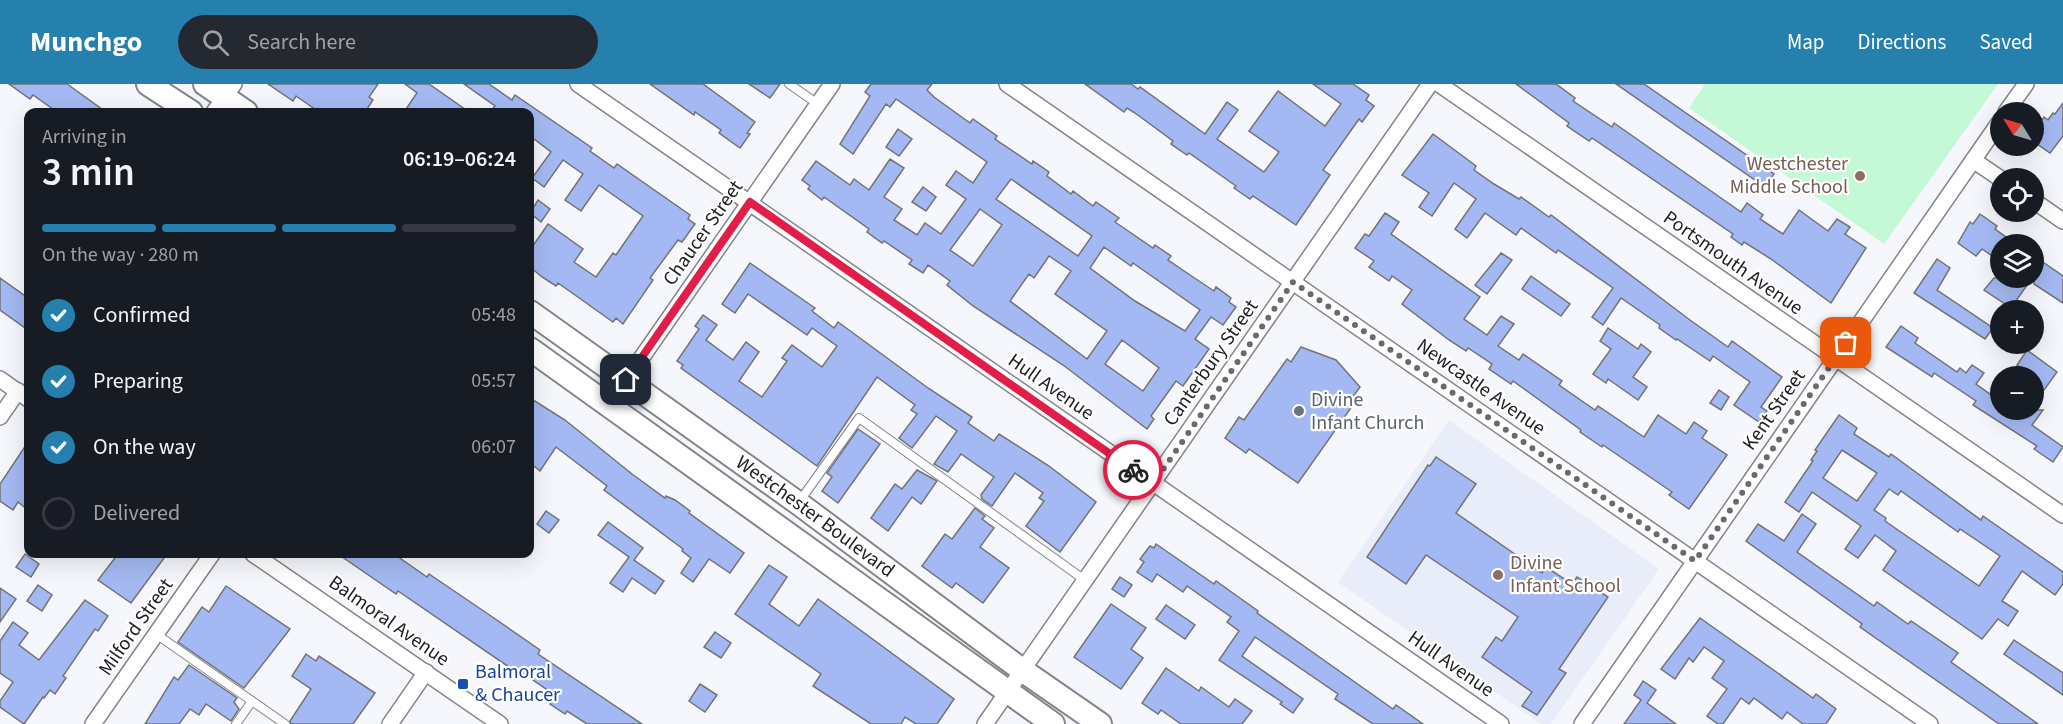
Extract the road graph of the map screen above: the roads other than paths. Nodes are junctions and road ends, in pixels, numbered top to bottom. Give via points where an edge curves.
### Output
1 (148, 84) edge
2 (205, 84) edge
3 (578, 84) edge
4 (789, 84) edge
5 (832, 84) edge
6 (1007, 84) edge
7 (1430, 84) edge
8 (1439, 84) edge
9 (2026, 84) edge
10 (224, 98) edge
11 (2013, 102) edge
12 (818, 104) junction
13 (184, 108) edge
14 (240, 108) edge
15 (1990, 136) edge
16 (1974, 160) junction
17 (1990, 171) edge
18 (750, 202) junction
19 (2044, 208) edge
20 (2063, 222) edge
21 (1293, 282) junction
22 (534, 315) edge
23 (534, 352) edge
24 (1835, 360) junction
25 (0, 379) edge
26 (626, 380) junction
27 (23, 395) edge
28 (608, 406) junction
29 (0, 417) edge
30 (1153, 484) junction
31 (798, 503) junction
32 (2063, 515) edge
33 (209, 558) edge
34 (259, 558) edge
35 (1695, 561) junction
36 (1086, 581) junction
37 (156, 634) junction
38 (1022, 670) junction
39 (426, 672) junction
40 (1006, 693) junction
41 (252, 701) junction
42 (93, 724) edge
43 (236, 724) edge
44 (285, 724) edge
45 (390, 724) edge
46 (500, 724) edge
47 (985, 724) edge
48 (1053, 724) edge
49 (1100, 724) edge
50 (1501, 724) edge
51 (1582, 724) edge
52 (1930, 724) edge

1 - 13 street
2 - 10 street
3 - 18 street, Hull Avenue
4 - 12 lane
5 - 12 street, Chaucer Street
6 - 21 street, Newcastle Avenue
7 - 21 street, Canterbury Street
8 - 24 street, Portsmouth Avenue
9 - 11 street
10 - 14 street
12 - 18 street, Chaucer Street
15 - 16 street, Kent Street
16 - 17 street
16 - 24 street, Kent Street
18 - 26 street, Chaucer Street
18 - 30 street, Hull Avenue
19 - 20 street
21 - 30 street, Canterbury Street
21 - 35 street, Newcastle Avenue
22 - 26 street, Westchester Boulevard
23 - 28 street, Westchester Boulevard
24 - 32 street, Portsmouth Avenue
24 - 35 street, Kent Street
25 - 27 street
26 - 28 street, Chaucer Street
26 - 31 street, Westchester Boulevard
27 - 29 street
28 - 40 street, Westchester Boulevard
30 - 36 street, Canterbury Street
30 - 50 street, Hull Avenue
31 - 36 lane via 859,418
31 - 38 street, Westchester Boulevard
33 - 37 street, Milford Street
34 - 39 street, Balmoral Avenue
35 - 51 street, Kent Street
35 - 52 street, Newcastle Avenue
36 - 38 street, Canterbury Street
37 - 41 lane
37 - 42 street, Milford Street
38 - 40 street, Canterbury Street
38 - 49 street, Westchester Boulevard
39 - 45 street
39 - 46 street, Balmoral Avenue
40 - 47 street, Canterbury Street
40 - 48 street, Westchester Boulevard
41 - 43 lane
41 - 44 lane

